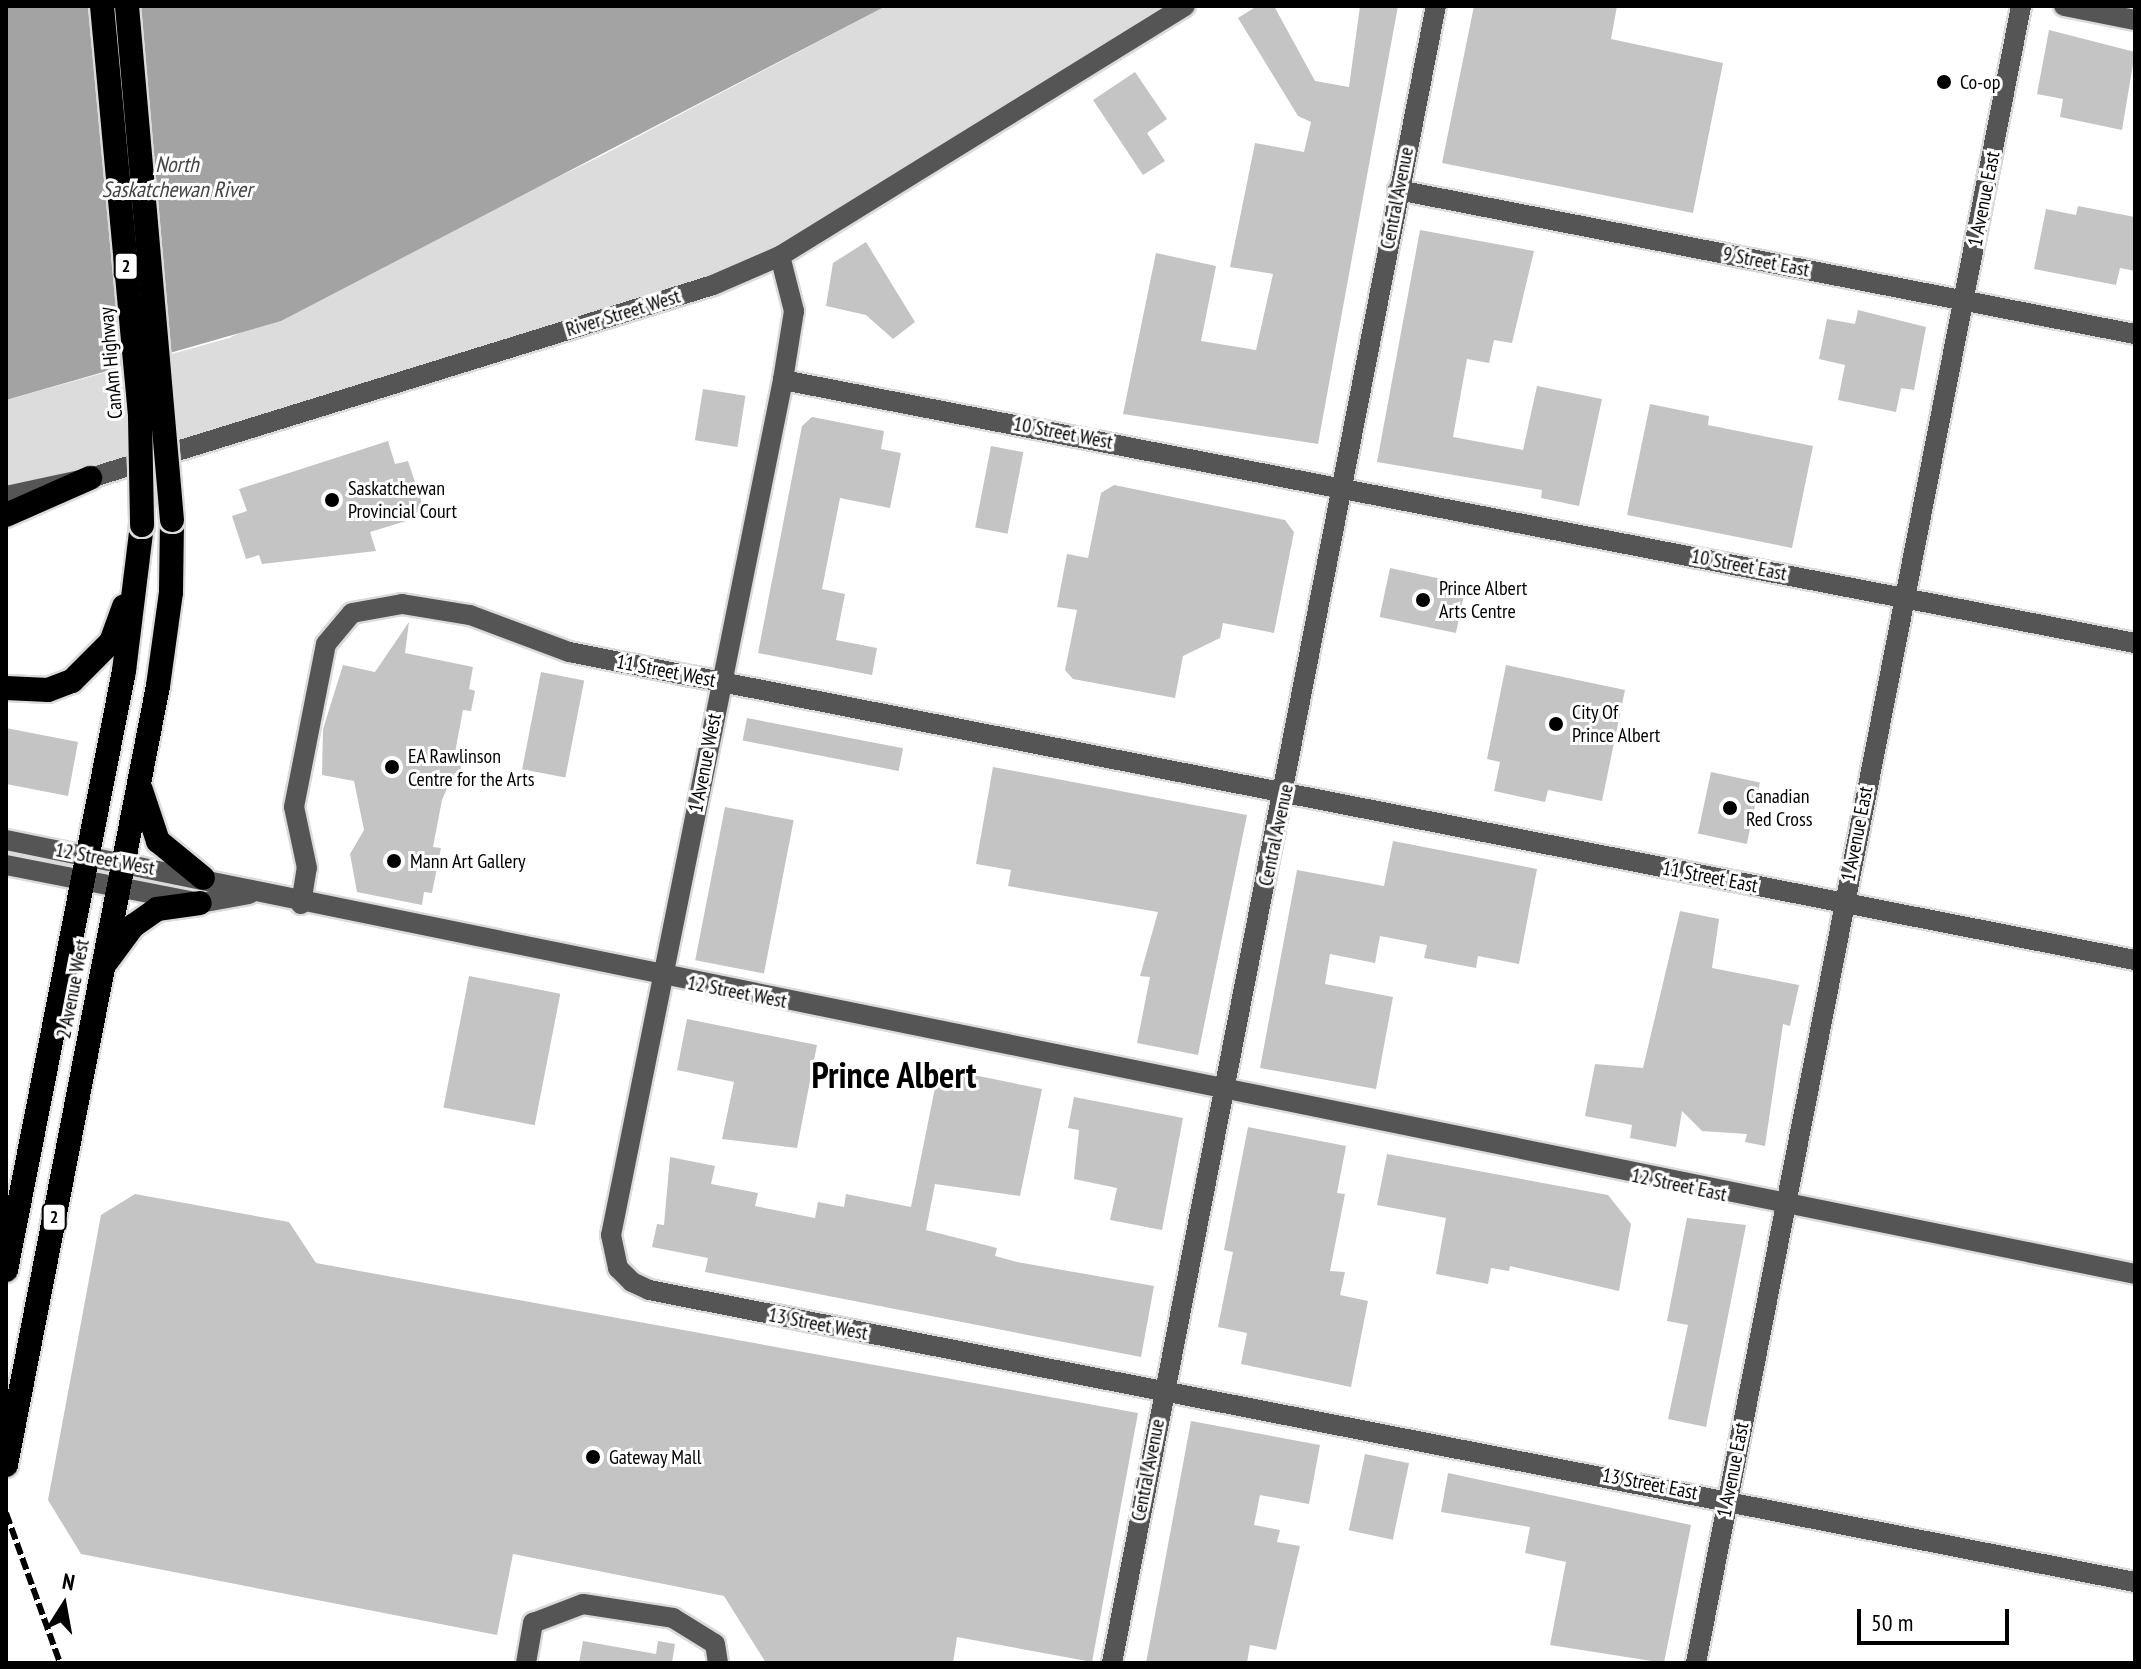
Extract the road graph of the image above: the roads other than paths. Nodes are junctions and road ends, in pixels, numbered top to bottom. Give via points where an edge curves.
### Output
1 (102, 6) edge
2 (127, 6) edge
3 (1185, 6) edge
4 (1436, 6) edge
5 (2021, 6) edge
6 (2064, 6) edge
7 (2135, 20) edge
8 (1398, 190) junction
9 (780, 256) junction
10 (1964, 300) junction
11 (2135, 334) edge
12 (783, 380) junction
13 (90, 478) junction
14 (1343, 486) junction
15 (6, 496) edge
16 (6, 515) edge
17 (142, 525) junction
18 (1905, 598) junction
19 (2135, 643) edge
20 (721, 681) junction
21 (6, 688) edge
22 (140, 783) junction
23 (1285, 792) junction
24 (6, 840) edge
25 (91, 855) junction
26 (123, 862) junction
27 (6, 865) edge
28 (203, 878) junction
29 (85, 881) junction
30 (118, 887) junction
31 (250, 893) junction
32 (200, 903) junction
33 (1844, 903) junction
34 (301, 904) junction
35 (2135, 960) edge
36 (101, 970) junction
37 (661, 977) junction
38 (1223, 1091) junction
39 (631, 1131) joint
40 (16, 1170) edge
41 (1784, 1206) junction
42 (6, 1270) edge
43 (2135, 1274) edge
44 (1163, 1389) junction
45 (6, 1465) edge
46 (1728, 1499) junction
47 (2135, 1582) edge
48 (526, 1663) edge
49 (718, 1663) edge
50 (1112, 1663) edge
51 (1696, 1663) edge

1 - 17 highway, CanAm Highway / 2, bridge via 140,417
2 - 22 highway, 2 Avenue West / 2, bridge via 172,520 171,592
3 - 9 street, River Street West
4 - 8 street, Central Avenue
5 - 10 street, 1 Avenue East
6 - 7 street
8 - 10 street, 9 Street East
8 - 14 street, Central Avenue
9 - 12 street, 1 Avenue West via 794,311
9 - 13 street, River Street West via 700,289
10 - 11 street, 9 Street East
10 - 18 street, 1 Avenue East
12 - 14 street, 10 Street West
12 - 20 street, 1 Avenue West
13 - 15 street, River Street West
13 - 16 highway
14 - 18 street, 10 Street East
14 - 23 street, Central Avenue
17 - 21 highway via 123,610 93,665 48,690
17 - 25 highway, 2 Avenue West / 2 via 124,671
18 - 19 street, 10 Street East
18 - 33 street, 1 Avenue East
20 - 23 street, 11 Street West
20 - 34 street, 11 Street West via 569,652 447,609 393,605 352,613 326,644 295,796 294,816 307,868
20 - 37 street, 1 Avenue West
22 - 26 highway, 2 Avenue West / 2
22 - 28 highway via 158,841
23 - 33 street, 11 Street East
23 - 38 street, Central Avenue
24 - 25 street, 12 Street West
25 - 26 street, 12 Street West
25 - 29 highway, 2 Avenue West / 2
26 - 28 street, 12 Street West
26 - 30 highway, 2 Avenue West / 2
27 - 29 street, 12 Street West
28 - 31 street, 12 Street West
29 - 30 street, 12 Street West
29 - 40 highway, 2 Avenue West / 2
30 - 32 street, 12 Street West
30 - 36 highway, 2 Avenue West / 2
31 - 32 street, 12 Street West
31 - 34 street, 12 Street West
32 - 36 highway via 157,909 133,926
33 - 35 street, 11 Street East
33 - 41 street, 1 Avenue East
34 - 37 street, 12 Street West
36 - 45 highway, 2 Avenue West / 2
37 - 38 street, 12 Street West
37 - 39 street, 1 Avenue West
38 - 41 street, 12 Street East
38 - 44 street, Central Avenue
39 - 44 street, 13 Street West via 612,1251 618,1268 649,1290
40 - 42 highway, 2 Avenue West / 2
41 - 43 street, 12 Street East
41 - 46 street, 1 Avenue East
44 - 46 street, 13 Street East
44 - 50 street, Central Avenue
46 - 47 street, 13 Street East
46 - 51 street, 1 Avenue East
48 - 49 street via 533,1623 583,1604 673,1618 715,1644

